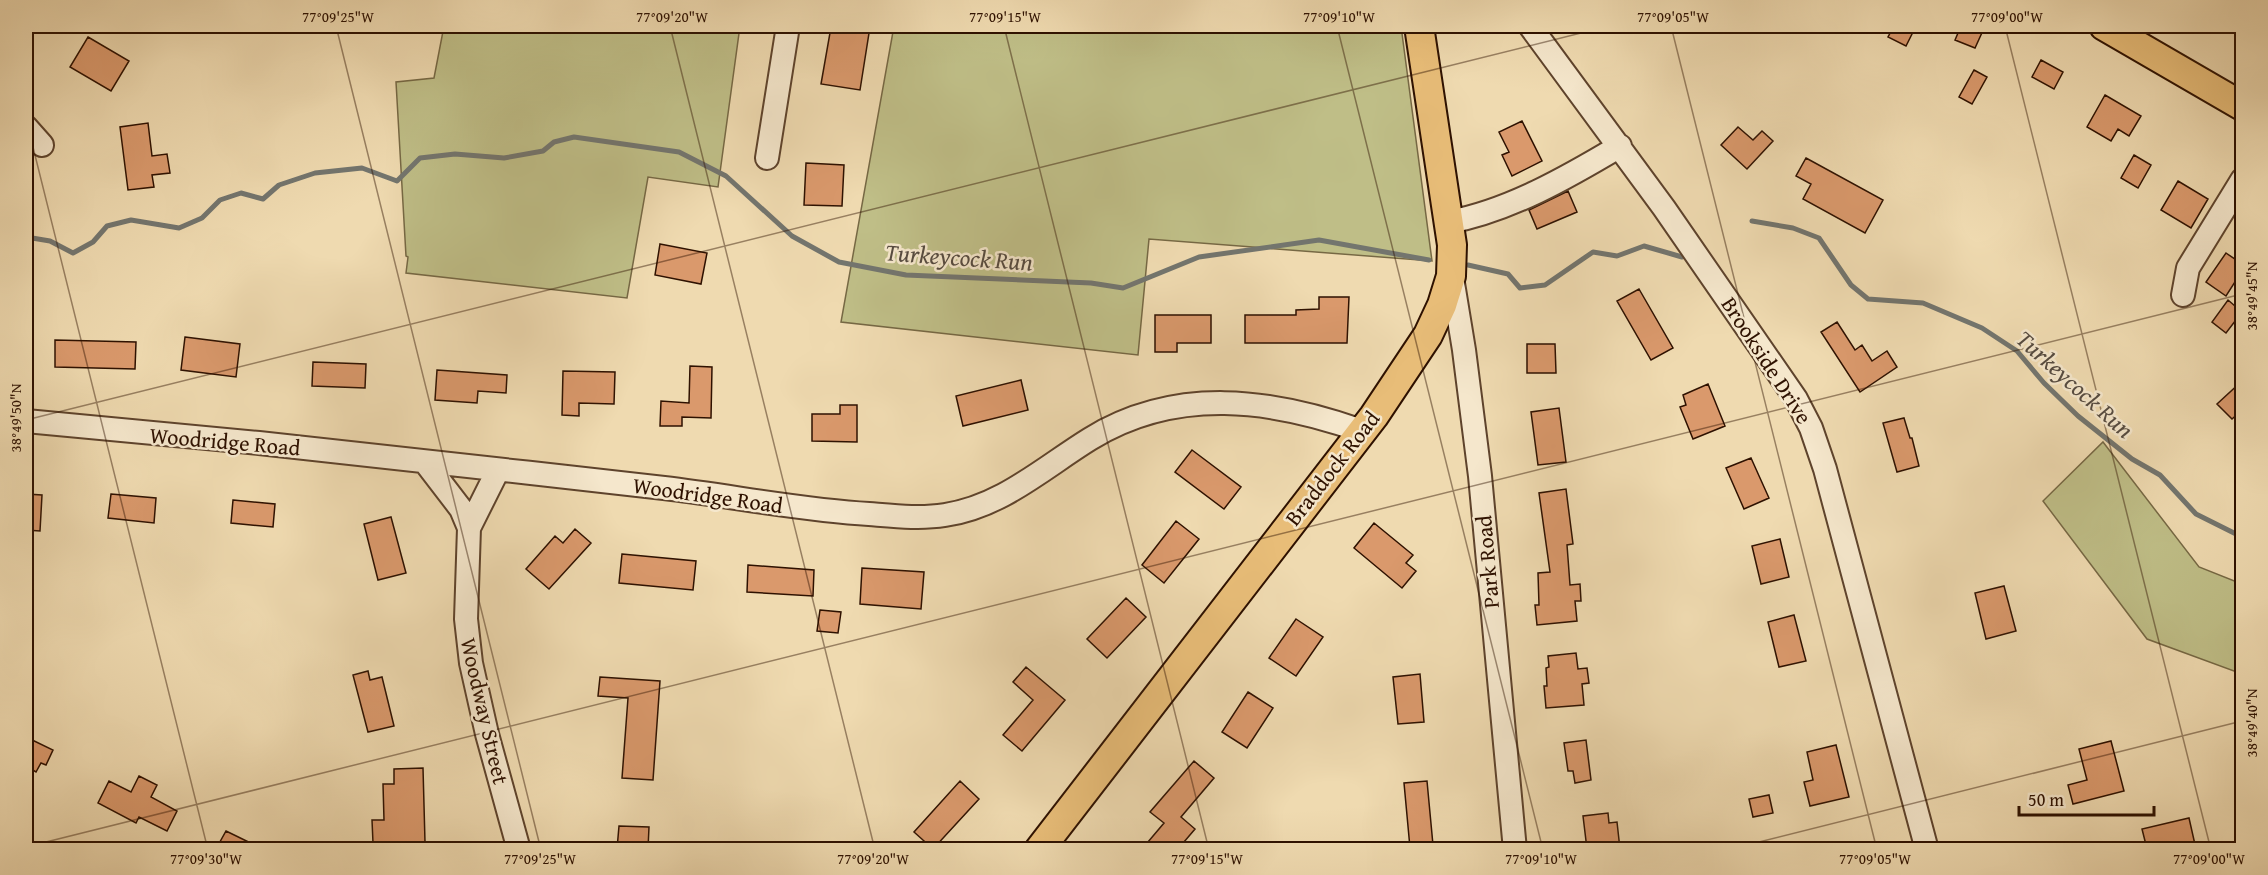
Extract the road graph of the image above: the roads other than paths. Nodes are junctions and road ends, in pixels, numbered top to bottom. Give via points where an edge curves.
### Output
1 (788, 26) edge
2 (1419, 26) edge
3 (1530, 26) edge
4 (2104, 26) edge
5 (2242, 106) edge
6 (26, 127) edge
7 (42, 145) dead end
8 (1620, 146) junction
9 (767, 158) dead end
10 (2242, 180) edge
11 (1449, 222) junction
12 (1451, 276) junction
13 (2183, 295) dead end
14 (26, 420) edge
15 (1362, 431) junction
16 (425, 462) junction
17 (498, 470) junction
18 (469, 528) junction
19 (519, 849) edge
20 (1039, 849) edge
21 (1515, 849) edge
22 (1927, 849) edge

1 - 9 street
2 - 11 main road, Braddock Road
3 - 8 street, Brookside Drive
4 - 5 main road
6 - 7 street
8 - 11 street via 1506,205
8 - 22 street, Brookside Drive via 1796,399 1811,428
10 - 13 street via 2188,268
11 - 12 main road, Braddock Road
12 - 15 main road, Braddock Road via 1428,335
12 - 21 street, Park Road via 1480,476
14 - 16 street, Woodridge Road
15 - 17 street, Woodridge Road via 1325,418 1269,407 1206,402 1177,405 1121,422 994,500 945,515 914,517 835,512 676,489
15 - 20 main road, Braddock Road
16 - 17 street, Woodridge Road
16 - 18 street via 461,509
17 - 18 street, Woodway Street
18 - 19 street, Woodway Street via 466,619 471,663

